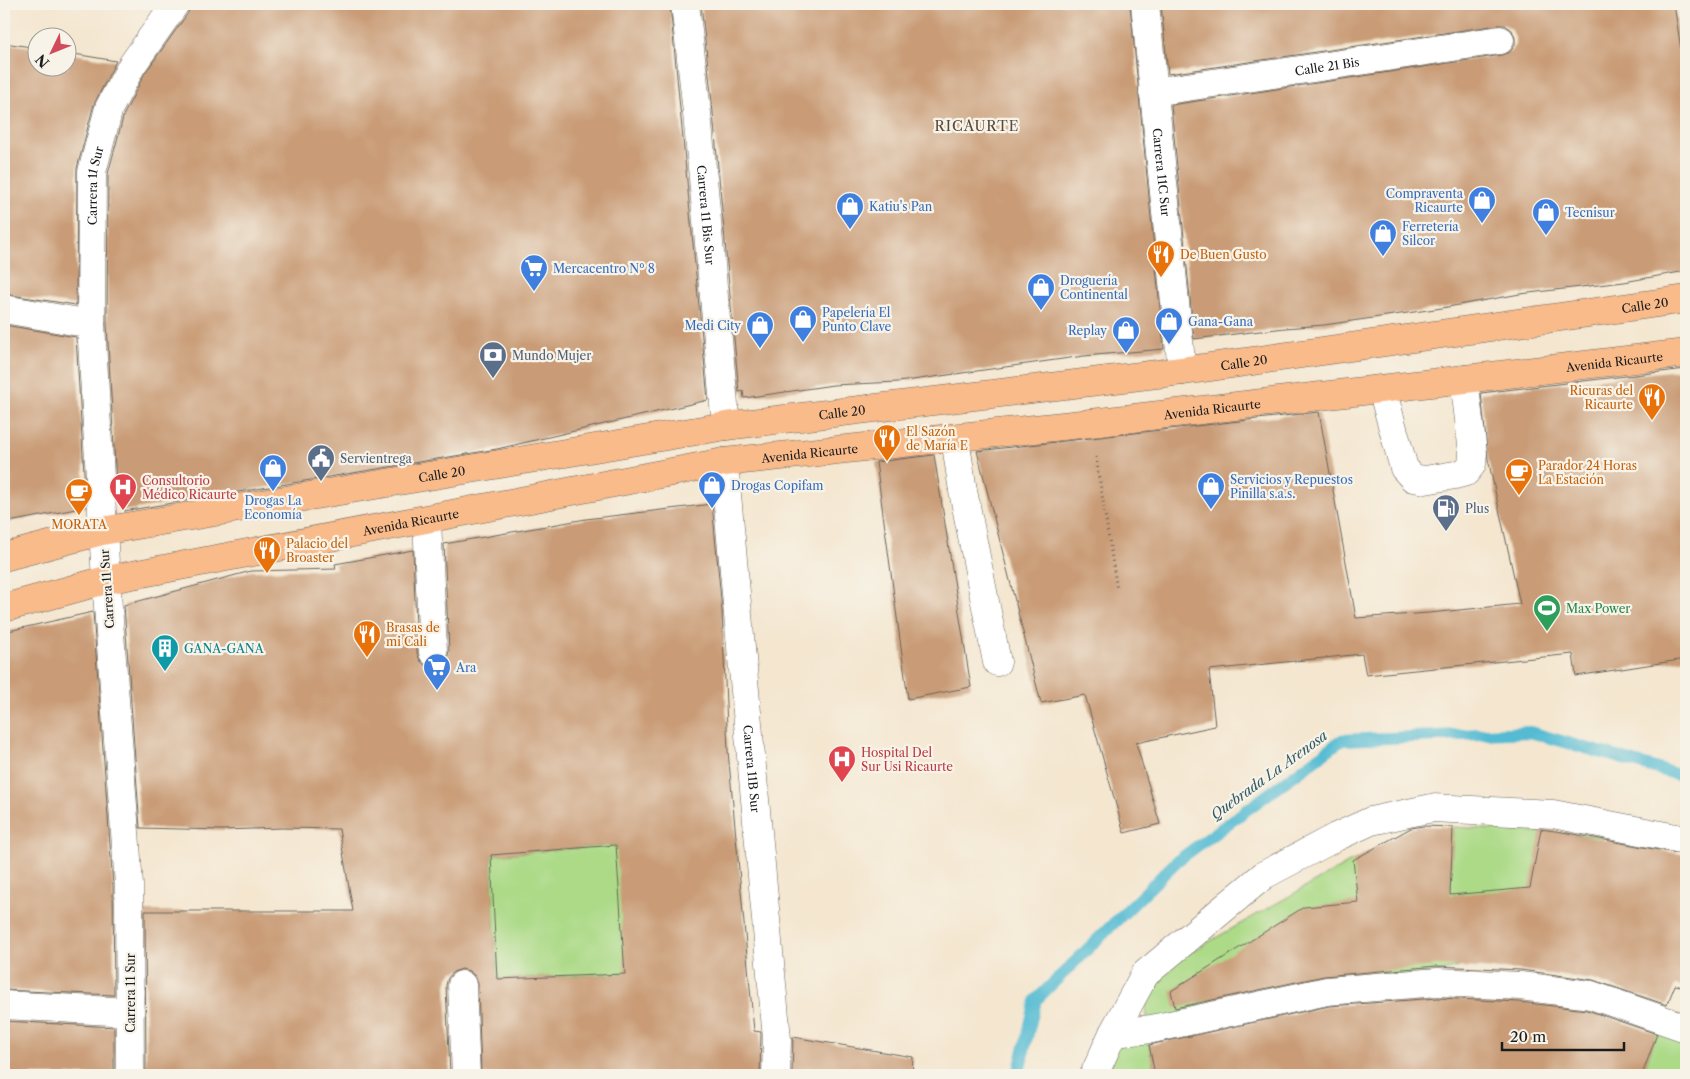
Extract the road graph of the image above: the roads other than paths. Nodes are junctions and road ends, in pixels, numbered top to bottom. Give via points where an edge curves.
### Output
1 (174, 4) edge
2 (685, 4) edge
3 (1145, 4) edge
4 (1500, 40) dead end
5 (1153, 92) junction
6 (1686, 299) edge
7 (4, 309) edge
8 (91, 324) junction
9 (1686, 352) edge
10 (1182, 371) junction
11 (1464, 378) junction
12 (1382, 388) junction
13 (726, 426) junction
14 (955, 438) junction
15 (724, 462) junction
16 (427, 520) junction
17 (102, 531) junction
18 (4, 557) edge
19 (106, 580) junction
20 (4, 608) edge
21 (433, 652) dead end
22 (997, 662) dead end
23 (1686, 840) edge
24 (462, 985) dead end
25 (4, 1005) edge
26 (130, 1012) junction
27 (1686, 1028) edge
28 (1113, 1033) junction
29 (130, 1075) edge
30 (466, 1075) edge
31 (776, 1075) edge
32 (1094, 1075) edge

1 - 8 street, Carrera 11 Sur via 132,65 109,108 92,172
2 - 13 street, Carrera 11 Bis Sur
3 - 5 street, Carrera 11C Sur
4 - 5 street, Calle 21 Bis
5 - 10 street, Carrera 11C Sur
6 - 10 main road, Calle 20
7 - 8 street
8 - 17 street, Carrera 11 Sur
9 - 11 main road, Avenida Ricaurte
10 - 13 main road, Calle 20
11 - 12 main road, Avenida Ricaurte
11 - 12 street via 1472,464 1466,472 1425,480 1413,478 1404,468
12 - 14 main road, Avenida Ricaurte
13 - 17 main road, Calle 20
14 - 15 main road, Avenida Ricaurte
14 - 22 street
15 - 16 main road, Avenida Ricaurte
15 - 31 street, Carrera 11B Sur via 777,1039
16 - 19 main road, Avenida Ricaurte
16 - 21 street
17 - 18 main road, Calle 20
17 - 19 street, Carrera 11 Sur
19 - 20 main road, Avenida Ricaurte
19 - 26 street, Carrera 11 Sur via 129,885
23 - 28 street via 1553,814 1432,808 1371,821 1264,876 1145,974
24 - 30 street
25 - 26 street
26 - 29 street, Carrera 11 Sur
27 - 28 street via 1591,995 1520,986 1438,982 1328,991 1152,1028
28 - 32 street

